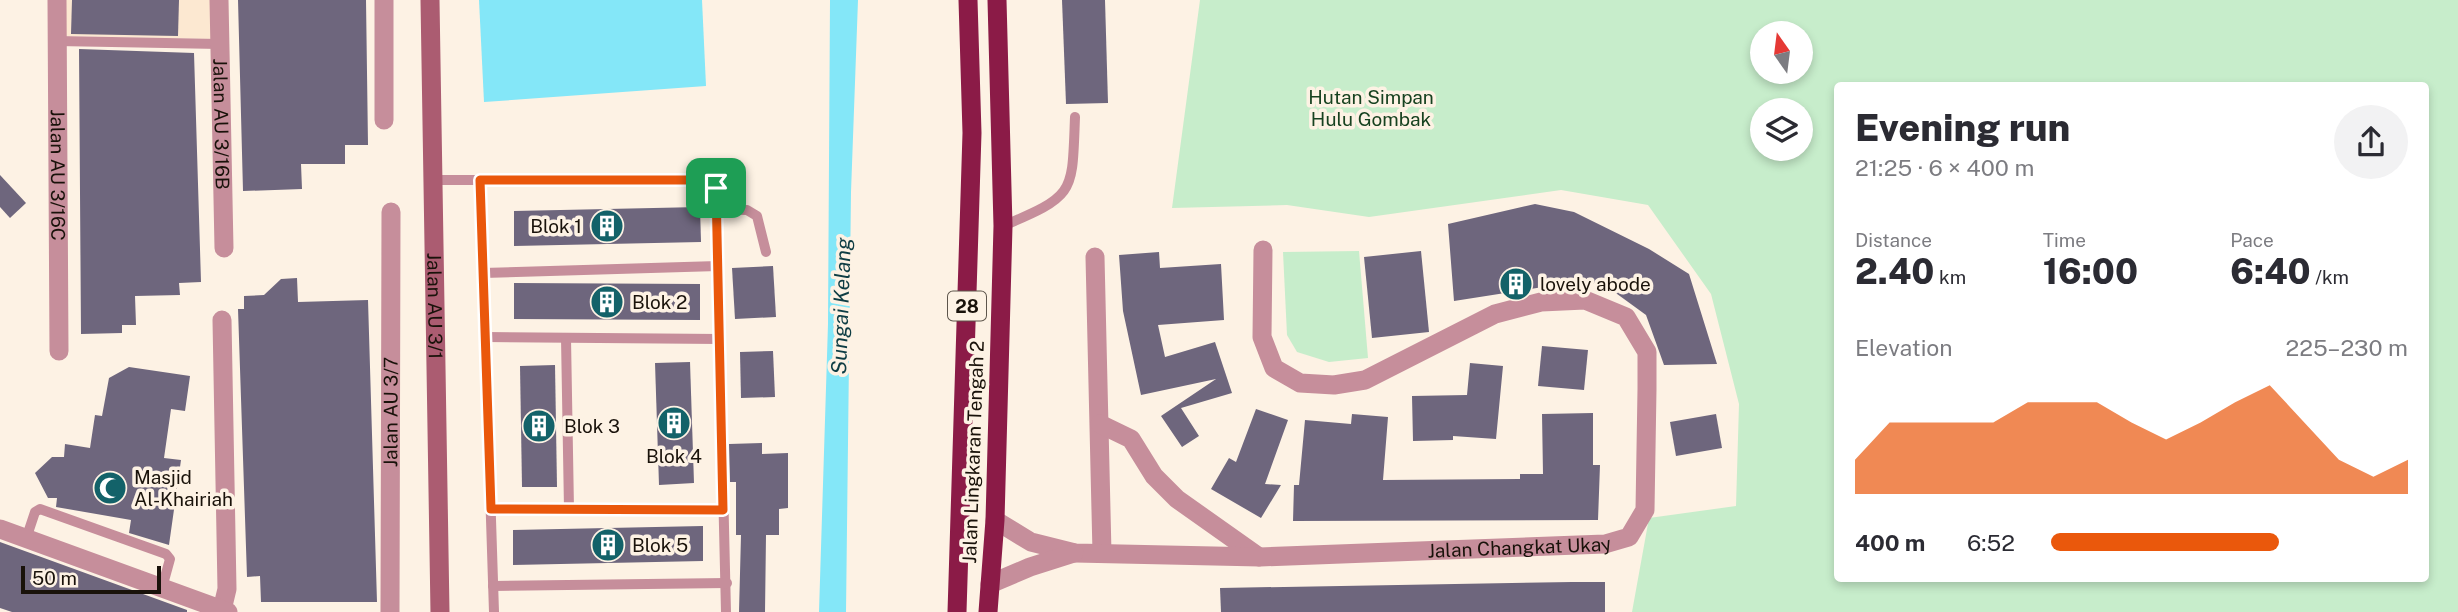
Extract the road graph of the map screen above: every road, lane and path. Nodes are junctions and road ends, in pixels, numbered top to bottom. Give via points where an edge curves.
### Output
1 (57, 0) edge
2 (219, 0) edge
3 (384, 0) edge
4 (430, 0) edge
5 (968, 0) edge
6 (997, 0) edge
7 (57, 41) junction
8 (220, 44) junction
9 (1075, 117) dead end
10 (384, 120) dead end
11 (435, 180) junction
12 (480, 180) junction
13 (717, 209) junction
14 (391, 212) dead end
15 (1003, 226) junction
16 (224, 248) dead end
17 (1263, 250) dead end
18 (765, 252) dead end
19 (1095, 257) dead end
20 (718, 266) junction
21 (483, 274) junction
22 (222, 320) dead end
23 (485, 337) junction
24 (566, 338) junction
25 (720, 339) junction
26 (59, 351) dead end
27 (1100, 424) junction
28 (491, 509) junction
29 (569, 509) junction
30 (723, 510) junction
31 (995, 520) junction
32 (0, 529) edge
33 (26, 539) junction
34 (1074, 553) junction
35 (1102, 553) junction
36 (1260, 558) junction
37 (727, 583) junction
38 (990, 584) junction
39 (493, 586) junction
40 (162, 588) junction
41 (195, 606) edge
42 (225, 611) edge
43 (390, 612) edge
44 (440, 612) edge
45 (494, 612) edge
46 (726, 612) edge
47 (957, 612) edge
48 (988, 612) edge

1 - 7 street, Jalan AU 3/16C
2 - 8 street, Jalan AU 3/16B
3 - 10 street
4 - 11 main road, Jalan AU 3/1
5 - 47 highway, Jalan Lingkaran Tengah 2 / 28 via 972,133
6 - 15 highway, Jalan Lingkaran Tengah 2 / 28
7 - 8 lane
7 - 26 street, Jalan AU 3/16C
8 - 16 street, Jalan AU 3/16B
9 - 15 lane via 1072,178 1065,191 1044,208
11 - 12 lane
11 - 44 main road, Jalan AU 3/1
12 - 13 lane via 703,180 716,188
12 - 21 lane
13 - 18 lane via 747,210 757,216
13 - 20 lane
14 - 43 street, Jalan AU 3/7
15 - 31 highway, Jalan Lingkaran Tengah 2 / 28
17 - 36 street, Jalan Changkat Ukay via 1262,337 1274,368 1300,383 1334,385 1365,380 1495,314 1541,302 1585,300 1626,317 1647,352 1647,389 1645,510 1629,537 1605,544
19 - 27 street
20 - 21 lane
20 - 25 lane
21 - 23 lane
22 - 42 street
23 - 24 lane
23 - 28 lane
24 - 25 lane
24 - 29 lane
25 - 30 lane
27 - 35 street
27 - 36 street via 1131,439 1154,476 1177,499
28 - 29 lane
28 - 39 lane
29 - 30 lane
30 - 37 lane
31 - 34 street, Jalan Changkat Ukay via 1031,542
31 - 38 highway, Jalan Lingkaran Tengah 2 / 28
32 - 33 street
33 - 40 street
33 - 40 lane via 40,509 166,554 170,559
34 - 35 street, Jalan Changkat Ukay
34 - 38 street, Jalan Changkat Ukay
35 - 36 street, Jalan Changkat Ukay
37 - 39 lane
37 - 46 lane
38 - 48 highway, Jalan Lingkaran Tengah 2 / 28
39 - 45 lane
40 - 41 street
41 - 42 street

